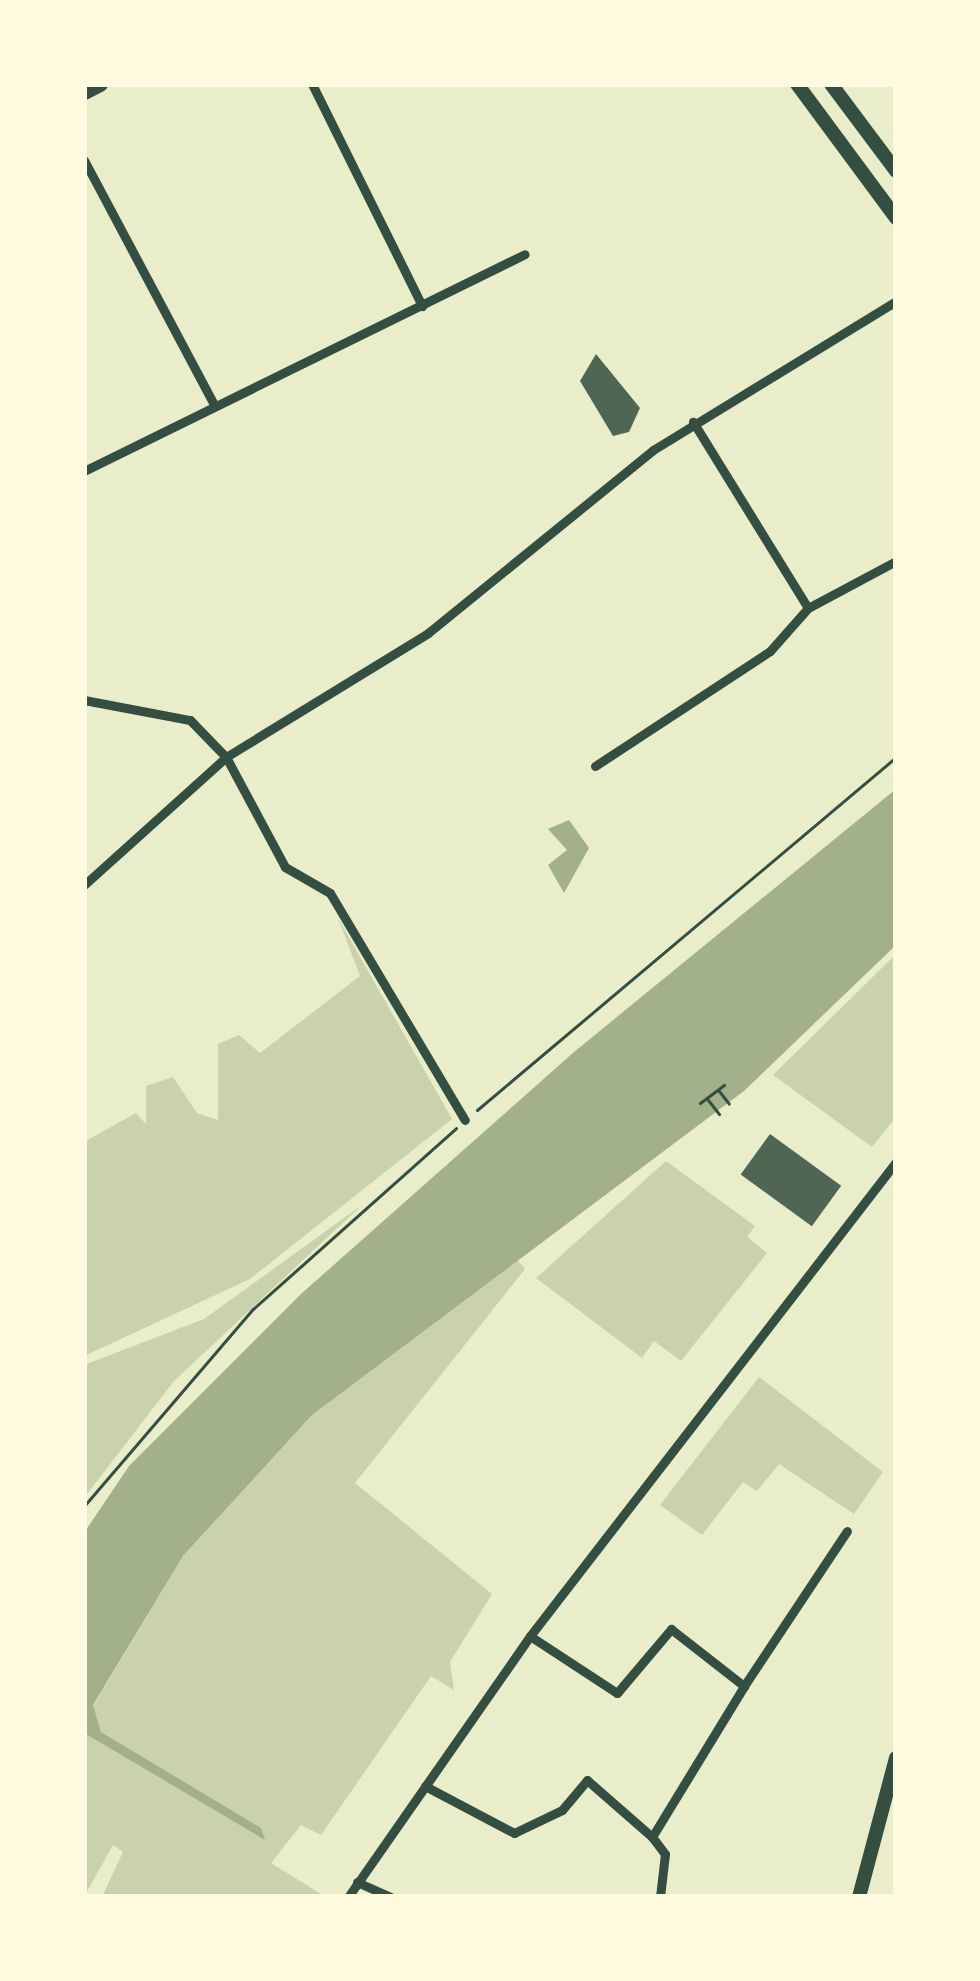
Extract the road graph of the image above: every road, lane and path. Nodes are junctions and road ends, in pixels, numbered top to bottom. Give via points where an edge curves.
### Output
1 (100, 84) edge
2 (312, 84) edge
3 (797, 84) edge
4 (831, 84) edge
5 (84, 92) edge
6 (84, 160) edge
7 (896, 171) edge
8 (896, 218) edge
9 (525, 254) dead end
10 (896, 301) edge
11 (422, 306) junction
12 (214, 405) junction
13 (693, 422) junction
14 (84, 472) edge
15 (896, 561) edge
16 (808, 608) junction
17 (84, 700) edge
18 (226, 757) junction
19 (896, 757) edge
20 (595, 766) dead end
21 (84, 885) edge
22 (724, 1085) dead end
23 (718, 1090) junction
24 (706, 1099) junction
25 (700, 1103) dead end
26 (730, 1105) dead end
27 (719, 1114) dead end
28 (465, 1120) junction
29 (896, 1162) edge
30 (84, 1506) edge
31 (847, 1531) dead end
32 (530, 1636) junction
33 (744, 1686) junction
34 (896, 1758) edge
35 (425, 1786) junction
36 (652, 1837) junction
37 (357, 1882) junction
38 (348, 1897) edge
39 (391, 1897) edge
40 (660, 1897) edge
41 (859, 1897) edge

1 - 5 main road
2 - 11 street
3 - 8 main road
4 - 7 main road
6 - 12 street
9 - 11 street
10 - 13 street
11 - 12 street
12 - 14 street
13 - 16 street
13 - 18 street via 428,633
15 - 16 street
16 - 20 street via 770,651
17 - 18 street via 190,720
18 - 21 street
18 - 28 street via 285,867 330,893
19 - 28 path
22 - 23 path
23 - 24 path
23 - 26 path
24 - 25 path
24 - 27 path
28 - 30 path via 253,1309
29 - 32 street
31 - 33 street
32 - 33 street via 616,1693 671,1629
32 - 35 street
33 - 36 street
34 - 41 main road
35 - 36 street via 514,1833 562,1810 587,1780
35 - 37 street
36 - 40 street via 665,1854
37 - 38 street
37 - 39 street

